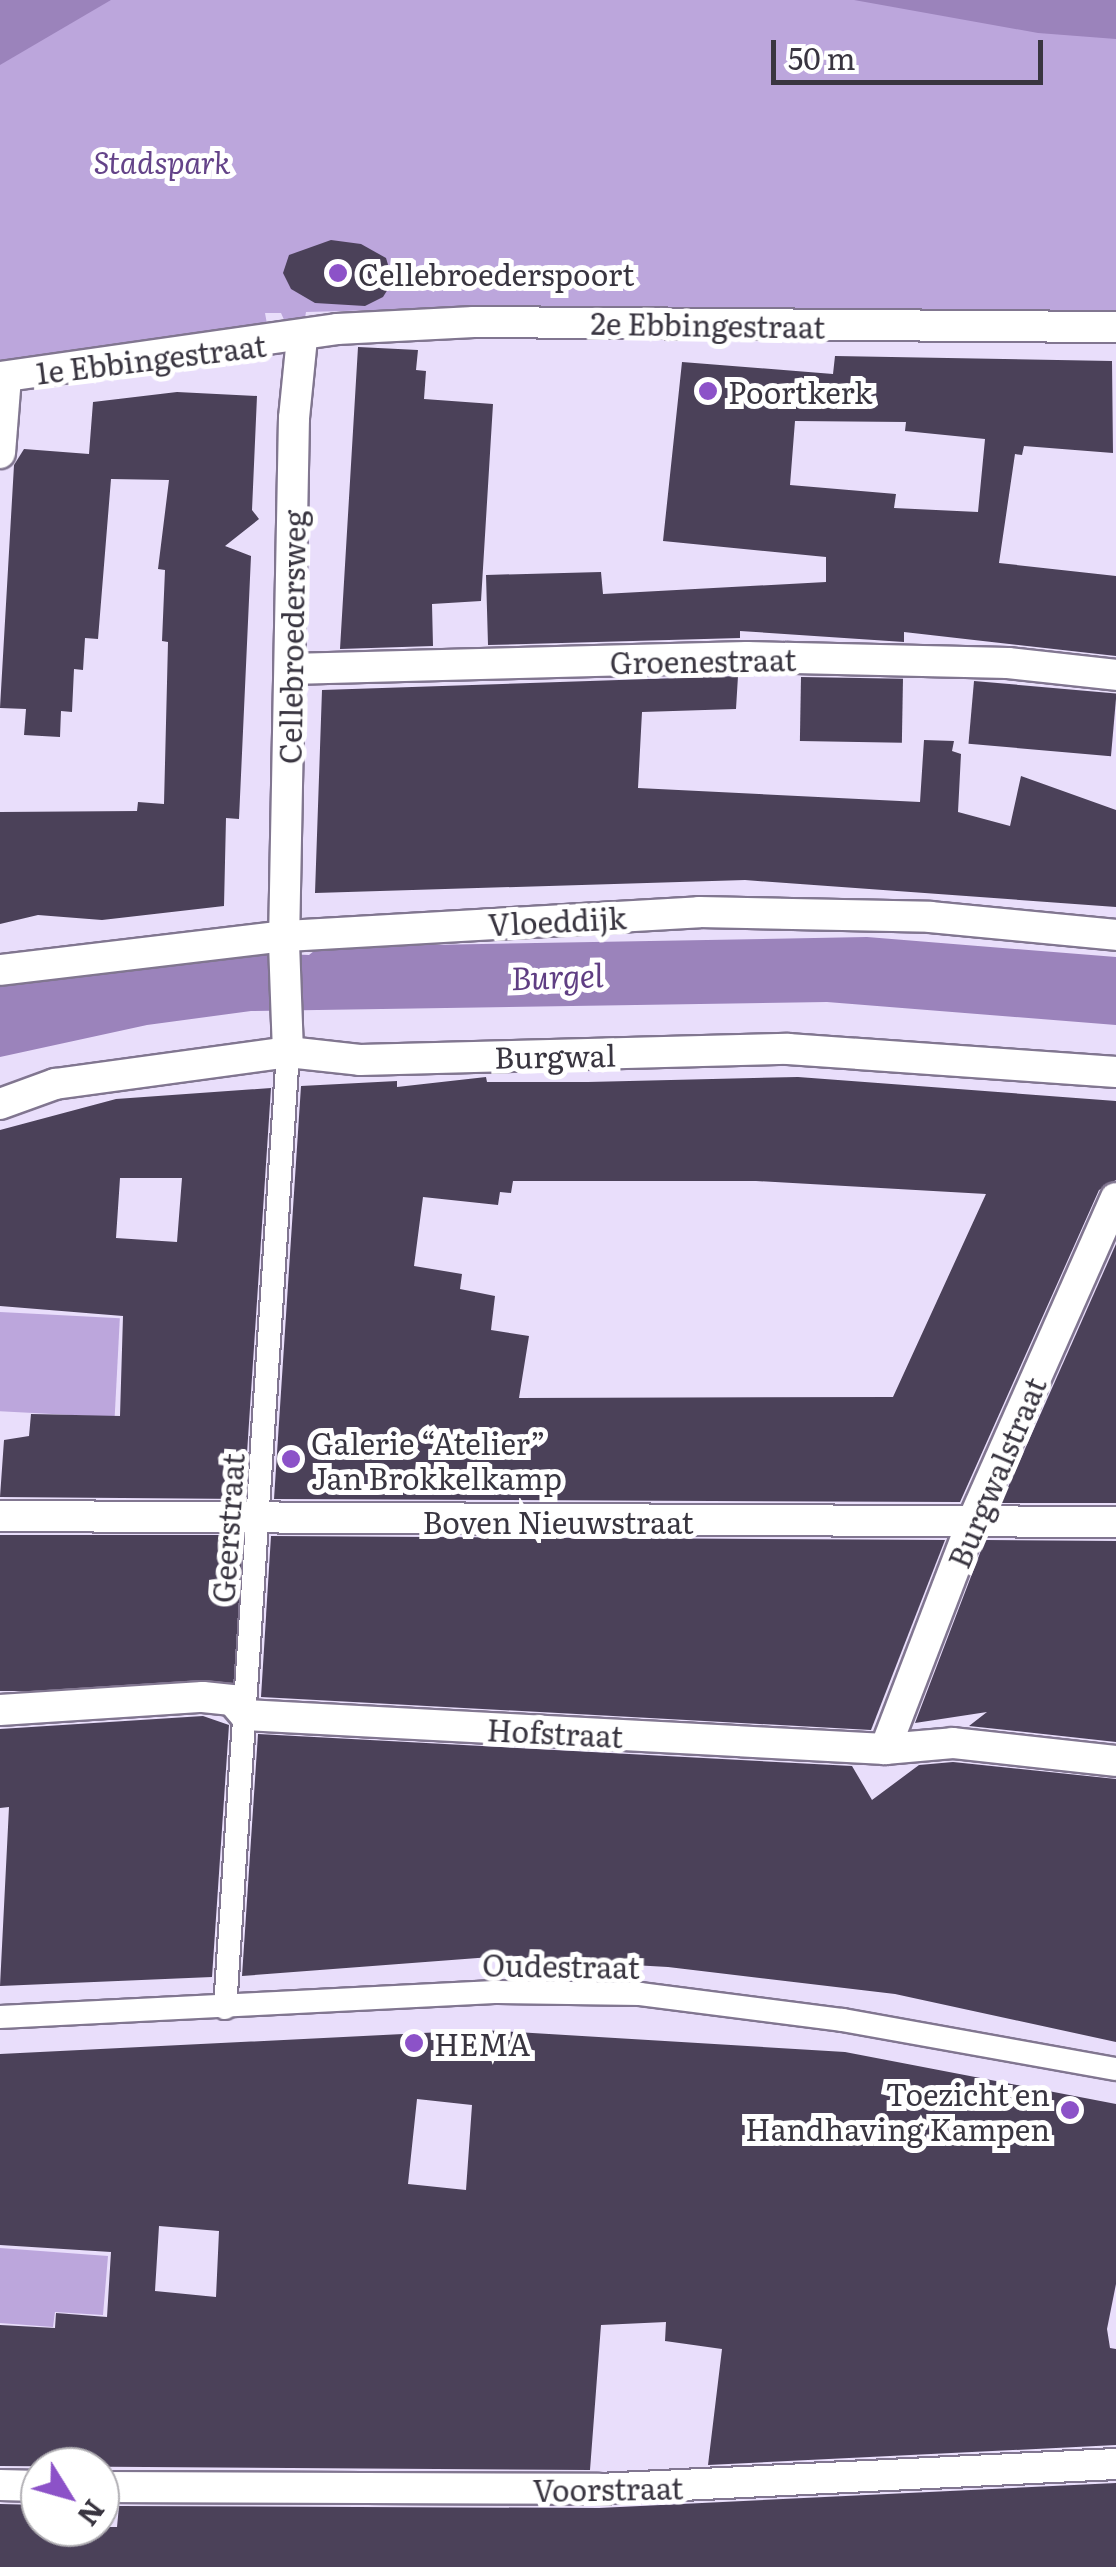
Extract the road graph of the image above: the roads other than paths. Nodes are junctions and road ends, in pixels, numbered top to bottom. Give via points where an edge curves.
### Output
1 (1116, 327) edge
2 (302, 338) junction
3 (3, 377) edge
4 (0, 453) edge
5 (290, 669) junction
6 (1116, 675) edge
7 (1116, 935) edge
8 (285, 940) junction
9 (0, 970) edge
10 (288, 1040) junction
11 (1116, 1072) edge
12 (0, 1104) edge
13 (1116, 1198) edge
14 (0, 1516) edge
15 (973, 1520) junction
16 (258, 1521) junction
17 (1116, 1522) edge
18 (0, 1710) edge
19 (245, 1715) junction
20 (885, 1750) junction
21 (1116, 1761) edge
22 (224, 2008) junction
23 (0, 2017) edge
24 (1116, 2069) edge
25 (1116, 2464) edge
26 (120, 2487) edge

1 - 2 street, 2e Ebbingestraat via 474,322 338,329
2 - 3 street, 1e Ebbingestraat
2 - 5 street, Cellebroedersweg
3 - 4 street
5 - 6 street, Groenestraat via 747,657 1008,664
5 - 8 street, Cellebroedersweg
7 - 8 street, Vloeddijk via 930,917 699,912
8 - 9 street, Vloeddijk
8 - 10 street, Cellebroedersweg
10 - 11 street, Burgwal via 360,1060 788,1049
10 - 12 street, Burgwal via 55,1084
10 - 16 street, Geerstraat
13 - 15 street, Burgwalstraat
14 - 16 street, Boven Nieuwstraat
15 - 16 street, Boven Nieuwstraat
15 - 17 street, Boven Nieuwstraat
15 - 20 street, Burgwalstraat
16 - 19 street, Geerstraat
18 - 19 street, Hofstraat via 203,1697 232,1700
19 - 20 street, Hofstraat
19 - 22 street, Geerstraat
20 - 21 street, Hofstraat via 953,1742
22 - 23 street, Oudestraat
22 - 24 street, Oudestraat via 494,1992 640,1994 843,2020
25 - 26 street, Voorstraat via 600,2488

